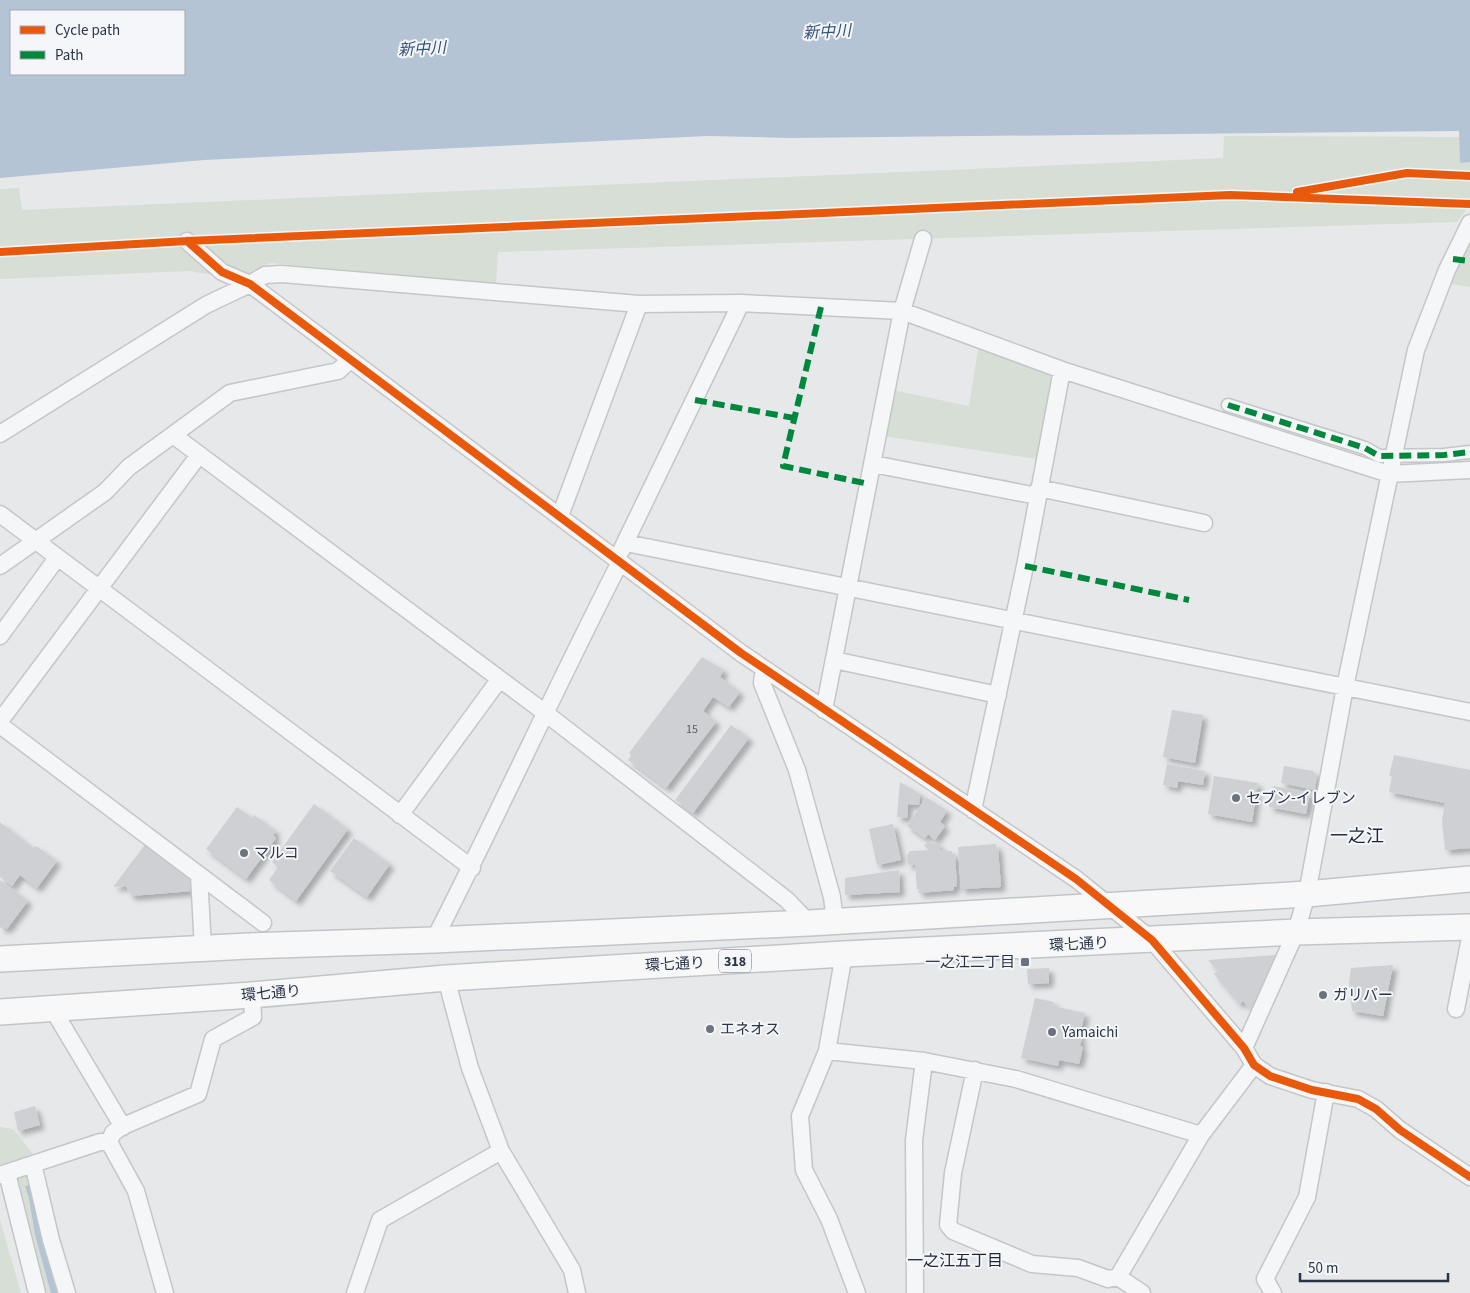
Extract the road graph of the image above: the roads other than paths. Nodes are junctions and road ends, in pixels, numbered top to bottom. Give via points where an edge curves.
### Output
1 (1470, 223) edge
2 (923, 240) dead end
3 (187, 241) dead end
4 (250, 284) junction
5 (741, 303) junction
6 (639, 304) junction
7 (902, 311) junction
8 (350, 360) junction
9 (1062, 370) junction
10 (1228, 405) dead end
11 (0, 434) edge
12 (173, 435) junction
13 (1470, 452) edge
14 (199, 455) junction
15 (1393, 455) junction
16 (873, 464) junction
17 (1470, 470) edge
18 (1389, 474) junction
19 (1038, 492) junction
20 (0, 514) edge
21 (560, 516) junction
22 (1204, 523) dead end
23 (34, 541) junction
24 (626, 543) junction
25 (57, 558) junction
26 (618, 560) junction
27 (0, 566) edge
28 (848, 588) junction
29 (99, 590) junction
30 (1013, 621) junction
31 (0, 636) edge
32 (834, 660) junction
33 (764, 669) junction
34 (499, 680) junction
35 (1345, 687) junction
36 (998, 695) junction
37 (824, 710) junction
38 (544, 712) junction
39 (1470, 712) edge
40 (0, 721) edge
41 (0, 725) edge
42 (973, 810) junction
43 (400, 815) junction
44 (472, 868) junction
45 (199, 875) junction
46 (1470, 878) edge
47 (1307, 894) junction
48 (1110, 906) junction
49 (835, 921) junction
50 (263, 923) dead end
51 (809, 923) junction
52 (1470, 928) edge
53 (1296, 932) junction
54 (1470, 938) edge
55 (434, 940) junction
56 (1152, 940) junction
57 (204, 948) junction
58 (844, 954) junction
59 (0, 958) edge
60 (446, 978) junction
61 (252, 994) junction
62 (52, 1008) junction
63 (1456, 1009) dead end
64 (0, 1012) edge
65 (1244, 1048) junction
66 (827, 1051) junction
67 (924, 1061) junction
68 (1254, 1065) junction
69 (975, 1070) junction
70 (1326, 1092) junction
71 (123, 1127) junction
72 (1201, 1135) junction
73 (109, 1142) junction
74 (501, 1151) junction
75 (33, 1164) junction
76 (3, 1174) edge
77 (1470, 1178) edge
78 (1118, 1277) junction
79 (37, 1293) edge
80 (67, 1293) edge
81 (165, 1293) edge
82 (355, 1293) edge
83 (577, 1293) edge
84 (857, 1293) edge
85 (915, 1293) edge
86 (1142, 1293) edge
87 (1273, 1293) edge

1 - 15 street via 1447,270 1416,350
2 - 7 street
3 - 4 street via 222,272
4 - 6 street via 265,275 282,274
4 - 8 street
4 - 11 street via 206,305
5 - 6 street
5 - 7 street
5 - 24 street
6 - 21 street
7 - 9 street
7 - 16 street
8 - 12 street via 338,371 230,393
8 - 21 street
9 - 18 street
9 - 19 street
10 - 15 street via 1365,448 1380,456
12 - 14 street
12 - 23 street via 129,467 104,492
13 - 15 street
14 - 29 street
14 - 34 street
15 - 18 street
16 - 19 street
16 - 28 street
17 - 18 street
18 - 35 street
19 - 22 street
19 - 30 street
20 - 23 street
21 - 26 street
23 - 25 street
23 - 27 street
24 - 26 street
24 - 28 street
25 - 29 street
25 - 31 street
26 - 33 street
26 - 38 street
28 - 30 street
28 - 32 street
29 - 40 street
29 - 43 street
30 - 35 street
30 - 36 street
32 - 36 street
32 - 37 street
33 - 37 street
33 - 49 street via 762,683 797,770 832,896
34 - 38 street
34 - 43 street
35 - 39 street
35 - 47 street
36 - 42 street
37 - 42 street
38 - 44 street
38 - 51 street via 787,900
41 - 45 street
42 - 48 street via 1076,879
43 - 44 street
44 - 55 street
45 - 50 street
45 - 57 street
46 - 47 main road
47 - 48 main road
47 - 53 street
48 - 49 main road
48 - 56 street
49 - 51 main road
51 - 55 main road
52 - 53 main road, 環七通り / 318
53 - 56 main road, 環七通り / 318
53 - 65 street
54 - 63 street
55 - 57 main road
56 - 58 main road, 環七通り / 318
56 - 65 street
57 - 59 main road
58 - 60 main road, 環七通り / 318
58 - 66 street
60 - 61 main road, 環七通り / 318
60 - 74 street via 470,1068
61 - 62 main road, 環七通り / 318
61 - 71 street via 253,1017 213,1039 198,1094
62 - 64 main road, 環七通り / 318
62 - 71 street
65 - 68 street
66 - 67 street
66 - 84 street via 800,1116 804,1170 829,1219
67 - 69 street
67 - 85 street via 914,1140
68 - 70 street via 1270,1076
68 - 72 street
69 - 72 street via 1016,1079
69 - 78 street via 953,1173 948,1225 953,1231 1032,1264 1078,1268 1108,1279
70 - 77 street via 1358,1099 1376,1109 1400,1130
70 - 87 street via 1307,1197 1265,1279
71 - 73 street via 113,1133
72 - 78 street
73 - 75 street via 100,1142
73 - 81 street via 136,1191
74 - 82 street via 380,1220
74 - 83 street via 572,1270
75 - 76 street
75 - 80 street
76 - 79 street
78 - 86 street

